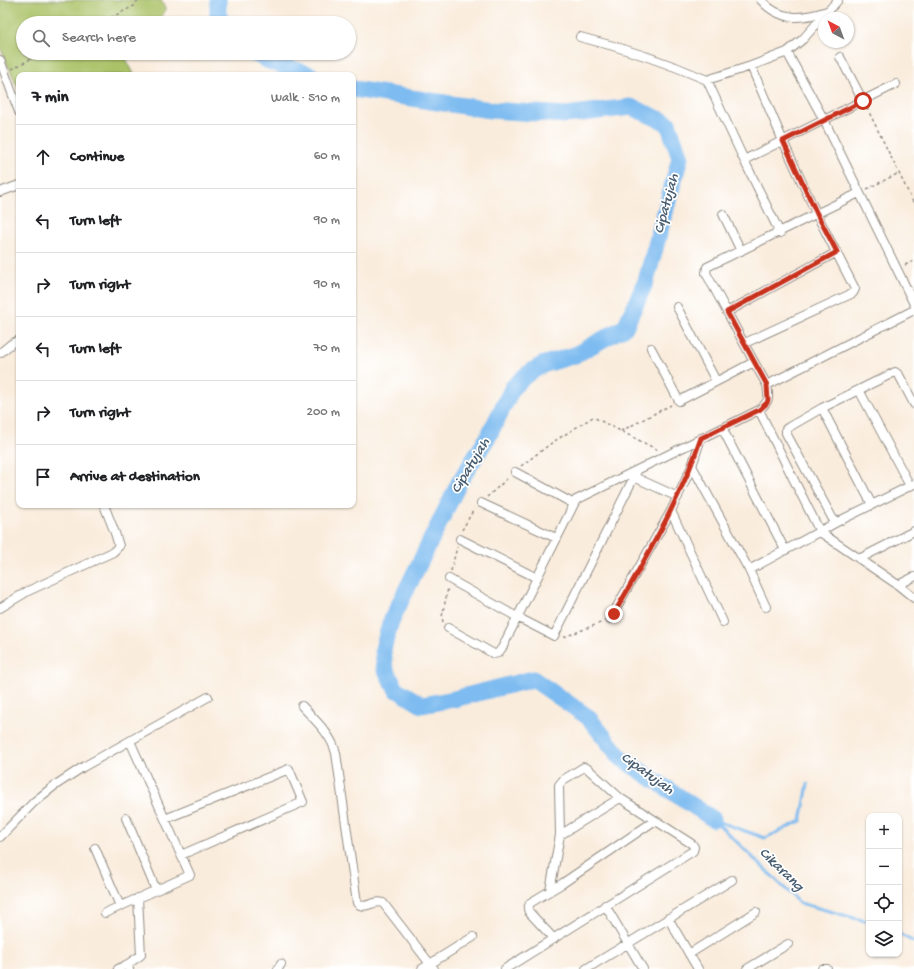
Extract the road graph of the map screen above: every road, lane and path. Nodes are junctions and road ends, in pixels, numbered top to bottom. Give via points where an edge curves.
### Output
1 (138, 0) edge
2 (761, 0) edge
3 (838, 0) edge
4 (828, 11) junction
5 (114, 16) edge
6 (580, 37) dead end
7 (787, 52) junction
8 (840, 57) dead end
9 (0, 60) edge
10 (28, 60) edge
11 (751, 66) junction
12 (5, 72) junction
13 (708, 80) junction
14 (896, 84) dead end
15 (863, 101) junction
16 (16, 103) edge
17 (824, 120) junction
18 (783, 141) junction
19 (744, 160) junction
20 (900, 173) junction
21 (16, 185) edge
22 (0, 192) edge
23 (859, 193) junction
24 (914, 204) edge
25 (723, 214) dead end
26 (817, 214) junction
27 (780, 233) junction
28 (741, 251) junction
29 (837, 252) junction
30 (914, 261) edge
31 (897, 268) junction
32 (914, 304) edge
33 (677, 307) dead end
34 (914, 310) edge
35 (727, 312) junction
36 (16, 342) edge
37 (745, 344) junction
38 (651, 348) dead end
39 (0, 353) edge
40 (754, 362) junction
41 (716, 381) junction
42 (767, 385) junction
43 (859, 390) junction
44 (679, 401) junction
45 (914, 404) edge
46 (822, 408) junction
47 (759, 410) junction
48 (593, 417) dead end
49 (722, 428) junction
50 (621, 431) junction
51 (701, 438) junction
52 (666, 455) junction
53 (692, 466) junction
54 (514, 472) dead end
55 (636, 474) junction
56 (912, 485) edge
57 (678, 497) junction
58 (481, 503) dead end
59 (574, 504) junction
60 (872, 505) junction
61 (105, 508) edge
62 (671, 511) junction
63 (835, 523) junction
64 (914, 531) edge
65 (820, 532) junction
66 (556, 538) junction
67 (460, 539) dead end
68 (786, 550) junction
69 (859, 559) junction
70 (749, 570) junction
71 (914, 577) edge
72 (537, 578) junction
73 (449, 579) dead end
74 (898, 585) junction
75 (914, 598) edge
76 (766, 607) dead end
77 (0, 608) edge
78 (517, 617) junction
79 (610, 619) joint
80 (722, 622) dead end
81 (448, 628) dead end
82 (554, 636) junction
83 (208, 697) dead end
84 (302, 706) dead end
85 (130, 741) junction
86 (620, 798) junction
87 (126, 818) dead end
88 (165, 819) junction
89 (654, 821) junction
90 (560, 835) junction
91 (0, 837) edge
92 (95, 848) dead end
93 (180, 854) junction
94 (732, 880) dead end
95 (156, 890) junction
96 (550, 891) junction
97 (138, 898) junction
98 (605, 905) junction
99 (120, 906) junction
100 (756, 912) dead end
101 (105, 913) dead end
102 (668, 918) junction
103 (473, 936) dead end
104 (554, 939) junction
105 (628, 944) junction
106 (788, 944) dead end
107 (689, 954) junction
108 (129, 966) edge
109 (432, 966) edge
110 (118, 969) edge
111 (422, 969) edge
112 (505, 969) edge
113 (586, 969) edge
114 (643, 969) edge
115 (698, 969) edge
116 (747, 969) edge
117 (822, 969) edge
118 (828, 969) edge

1 - 5 path via 134,6
2 - 4 street via 779,14 792,17 806,17
3 - 4 street
4 - 7 street via 803,39
6 - 13 street via 658,60
7 - 11 street
7 - 17 street
8 - 15 street
9 - 12 street
10 - 12 path
11 - 13 street
11 - 18 street
12 - 16 street
13 - 19 street
14 - 15 street
15 - 17 street
15 - 20 path
17 - 18 street
17 - 23 street
18 - 19 street
18 - 26 street
19 - 27 street
20 - 23 path
20 - 24 path
21 - 22 street
23 - 26 street
23 - 31 street
25 - 28 street
26 - 27 street
26 - 29 street
27 - 28 street
28 - 35 street via 709,266 706,272
29 - 35 street
29 - 37 street via 855,287 853,293
30 - 31 path
31 - 32 street
33 - 41 street
34 - 42 street
35 - 37 street
36 - 39 street
37 - 40 street
38 - 44 street
40 - 41 street
40 - 42 street
41 - 44 street
42 - 47 street via 768,400
43 - 45 street via 897,373
43 - 46 street
43 - 56 street
44 - 50 path
46 - 60 street
46 - 63 street via 788,426 786,431
47 - 49 street
47 - 65 street
48 - 50 path
49 - 51 street
49 - 68 street
50 - 52 path
51 - 52 street
51 - 53 street
52 - 55 street
53 - 57 street
53 - 70 street
54 - 59 street
55 - 57 street
55 - 59 street via 584,496
55 - 82 street
56 - 60 street
57 - 62 street
58 - 66 street
59 - 66 street
60 - 63 street
61 - 77 street via 119,546 113,552 28,591
62 - 79 street
62 - 80 street
63 - 65 street
64 - 69 street
65 - 68 street
65 - 69 street
66 - 72 street
67 - 72 street
68 - 70 street
69 - 74 street
70 - 76 street
71 - 74 street
72 - 78 street
73 - 78 street
74 - 75 street
78 - 81 street via 502,648 496,654
78 - 82 street
79 - 82 path via 566,637
83 - 85 street
84 - 109 street via 328,735 336,753 357,903 363,906 378,902 384,904
85 - 88 street
85 - 91 street via 54,786 34,802
86 - 89 street
86 - 90 street
86 - 90 street via 584,767 559,785
87 - 95 street
88 - 93 street
88 - 93 street via 289,769 302,802
89 - 96 street
89 - 98 street via 692,844 694,850
90 - 96 street
92 - 99 street
93 - 95 street via 190,875
94 - 102 street
95 - 97 street
96 - 104 street via 533,900 528,909
97 - 99 street
97 - 108 street via 141,955
98 - 104 street
98 - 105 street
99 - 101 street
100 - 107 street
102 - 105 street
102 - 107 street
103 - 109 street
104 - 112 street
105 - 113 street
105 - 114 street
106 - 116 street
107 - 115 street
108 - 110 street
109 - 111 street
117 - 118 street

